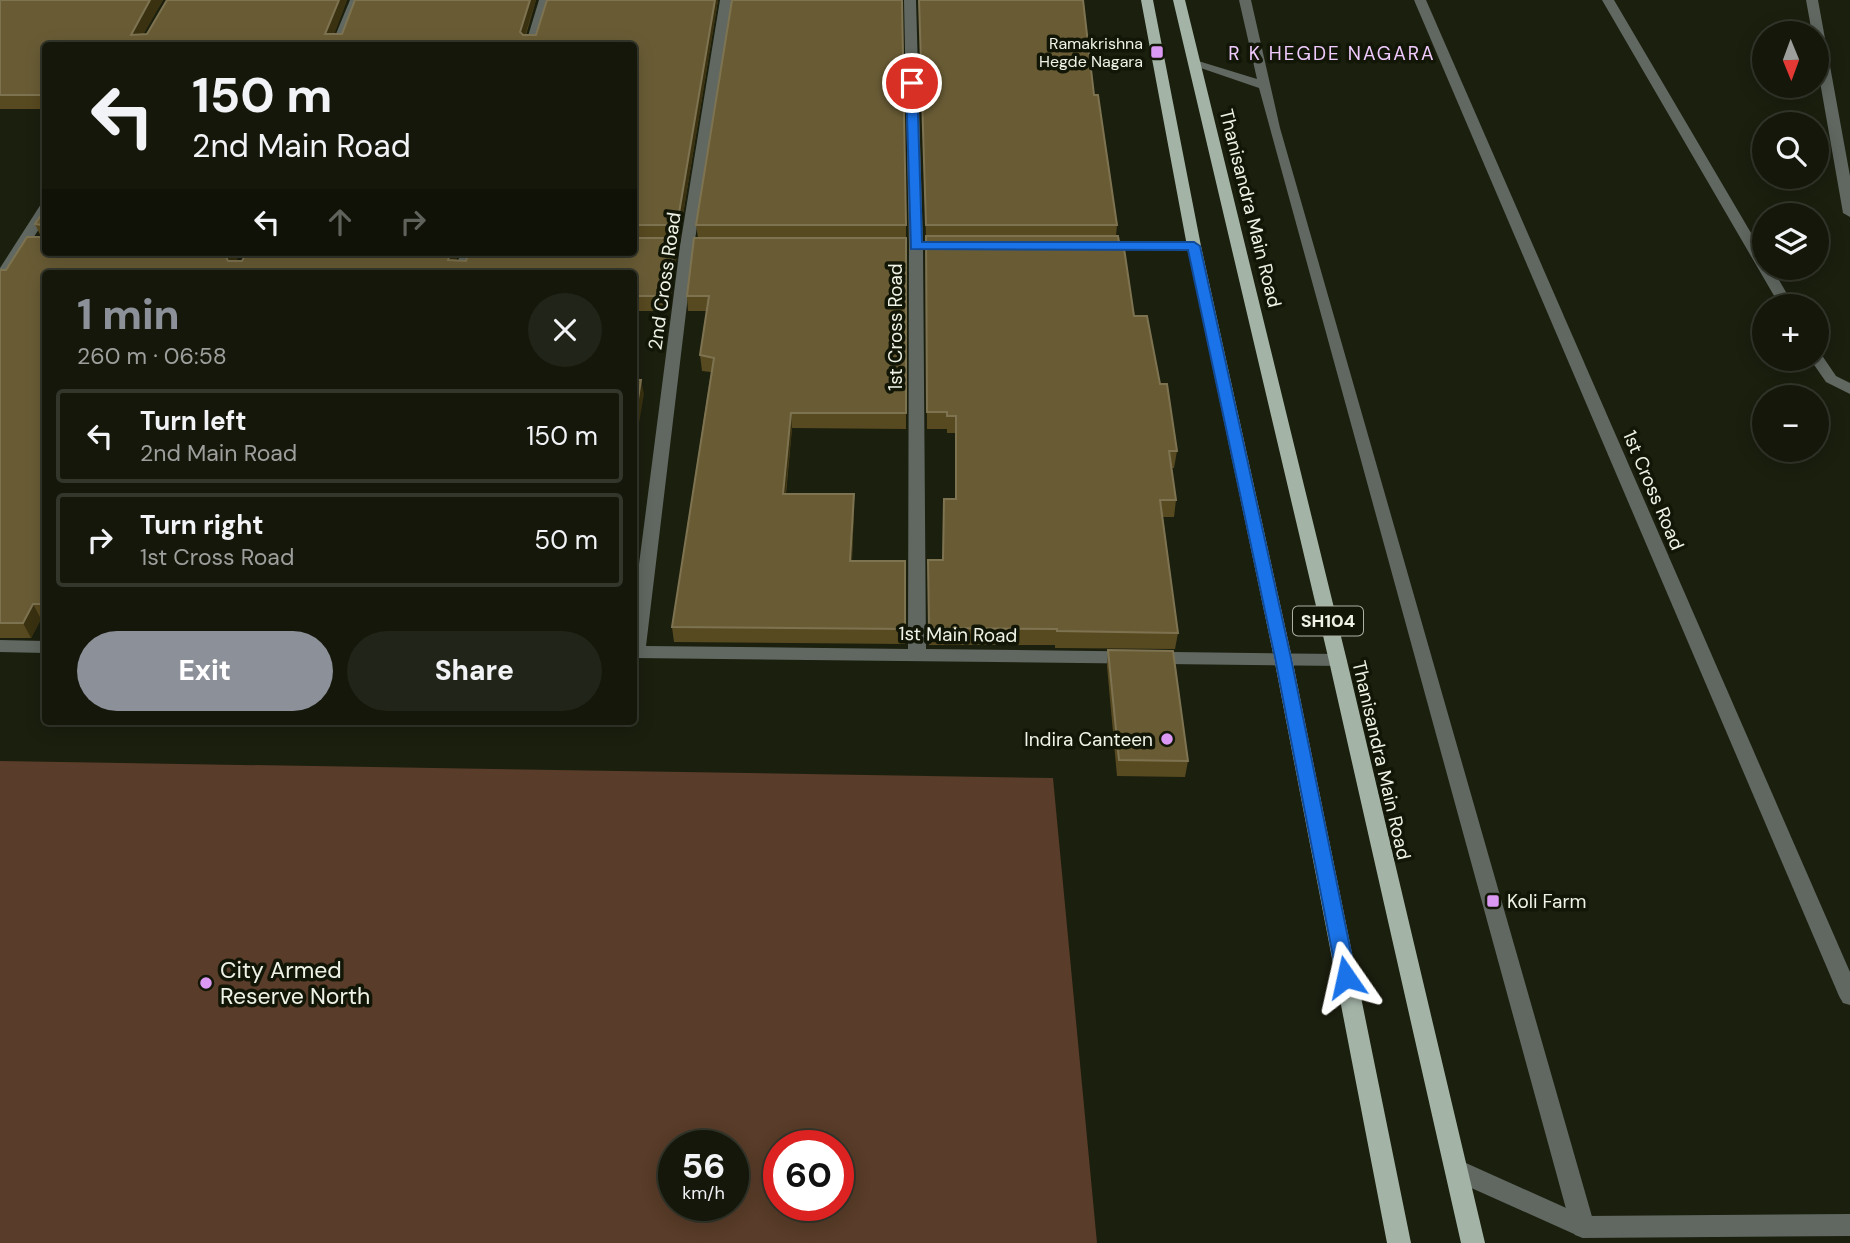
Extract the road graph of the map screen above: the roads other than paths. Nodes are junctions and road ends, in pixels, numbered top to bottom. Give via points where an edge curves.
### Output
1 (356, 0) edge
2 (545, 0) edge
3 (726, 0) edge
4 (910, 0) edge
5 (1146, 0) edge
6 (1179, 0) edge
7 (1245, 0) edge
8 (1420, 0) edge
9 (1608, 0) edge
10 (1812, 0) edge
11 (339, 42) edge
12 (532, 42) edge
13 (1195, 64) junction
14 (1266, 86) junction
15 (42, 213) edge
16 (1850, 213) edge
17 (23, 245) junction
18 (42, 245) edge
19 (1083, 246) edge
20 (1194, 246) junction
21 (1752, 246) edge
22 (0, 279) edge
23 (1826, 371) edge
24 (1850, 389) edge
25 (637, 636) edge
26 (0, 646) edge
27 (42, 647) edge
28 (637, 652) edge
29 (917, 655) junction
30 (1283, 658) junction
31 (1338, 661) junction
32 (1850, 996) edge
33 (1457, 1170) junction
34 (1850, 1225) edge
35 (1583, 1227) junction
36 (1399, 1243) edge
37 (1473, 1243) edge

1 - 11 street
2 - 12 street
3 - 25 street, 2nd Cross Road via 687,246
4 - 29 street, 1st Cross Road
5 - 20 main road, SH104
6 - 13 main road, Thanisandra Main Road / SH104
7 - 14 street
8 - 32 street, 1st Cross Road
9 - 21 street
10 - 16 street
13 - 14 street
13 - 31 main road, Thanisandra Main Road / SH104
14 - 35 street via 1274,128
15 - 17 street
17 - 18 street
17 - 22 street
19 - 20 street
20 - 30 main road, SH104
23 - 24 street
26 - 27 street
28 - 29 street, 1st Main Road
29 - 30 street, 1st Main Road
30 - 31 street, 1st Main Road
30 - 36 main road, SH104
31 - 33 main road, Thanisandra Main Road / SH104
33 - 35 street
33 - 37 main road, Thanisandra Main Road / SH104
34 - 35 street

